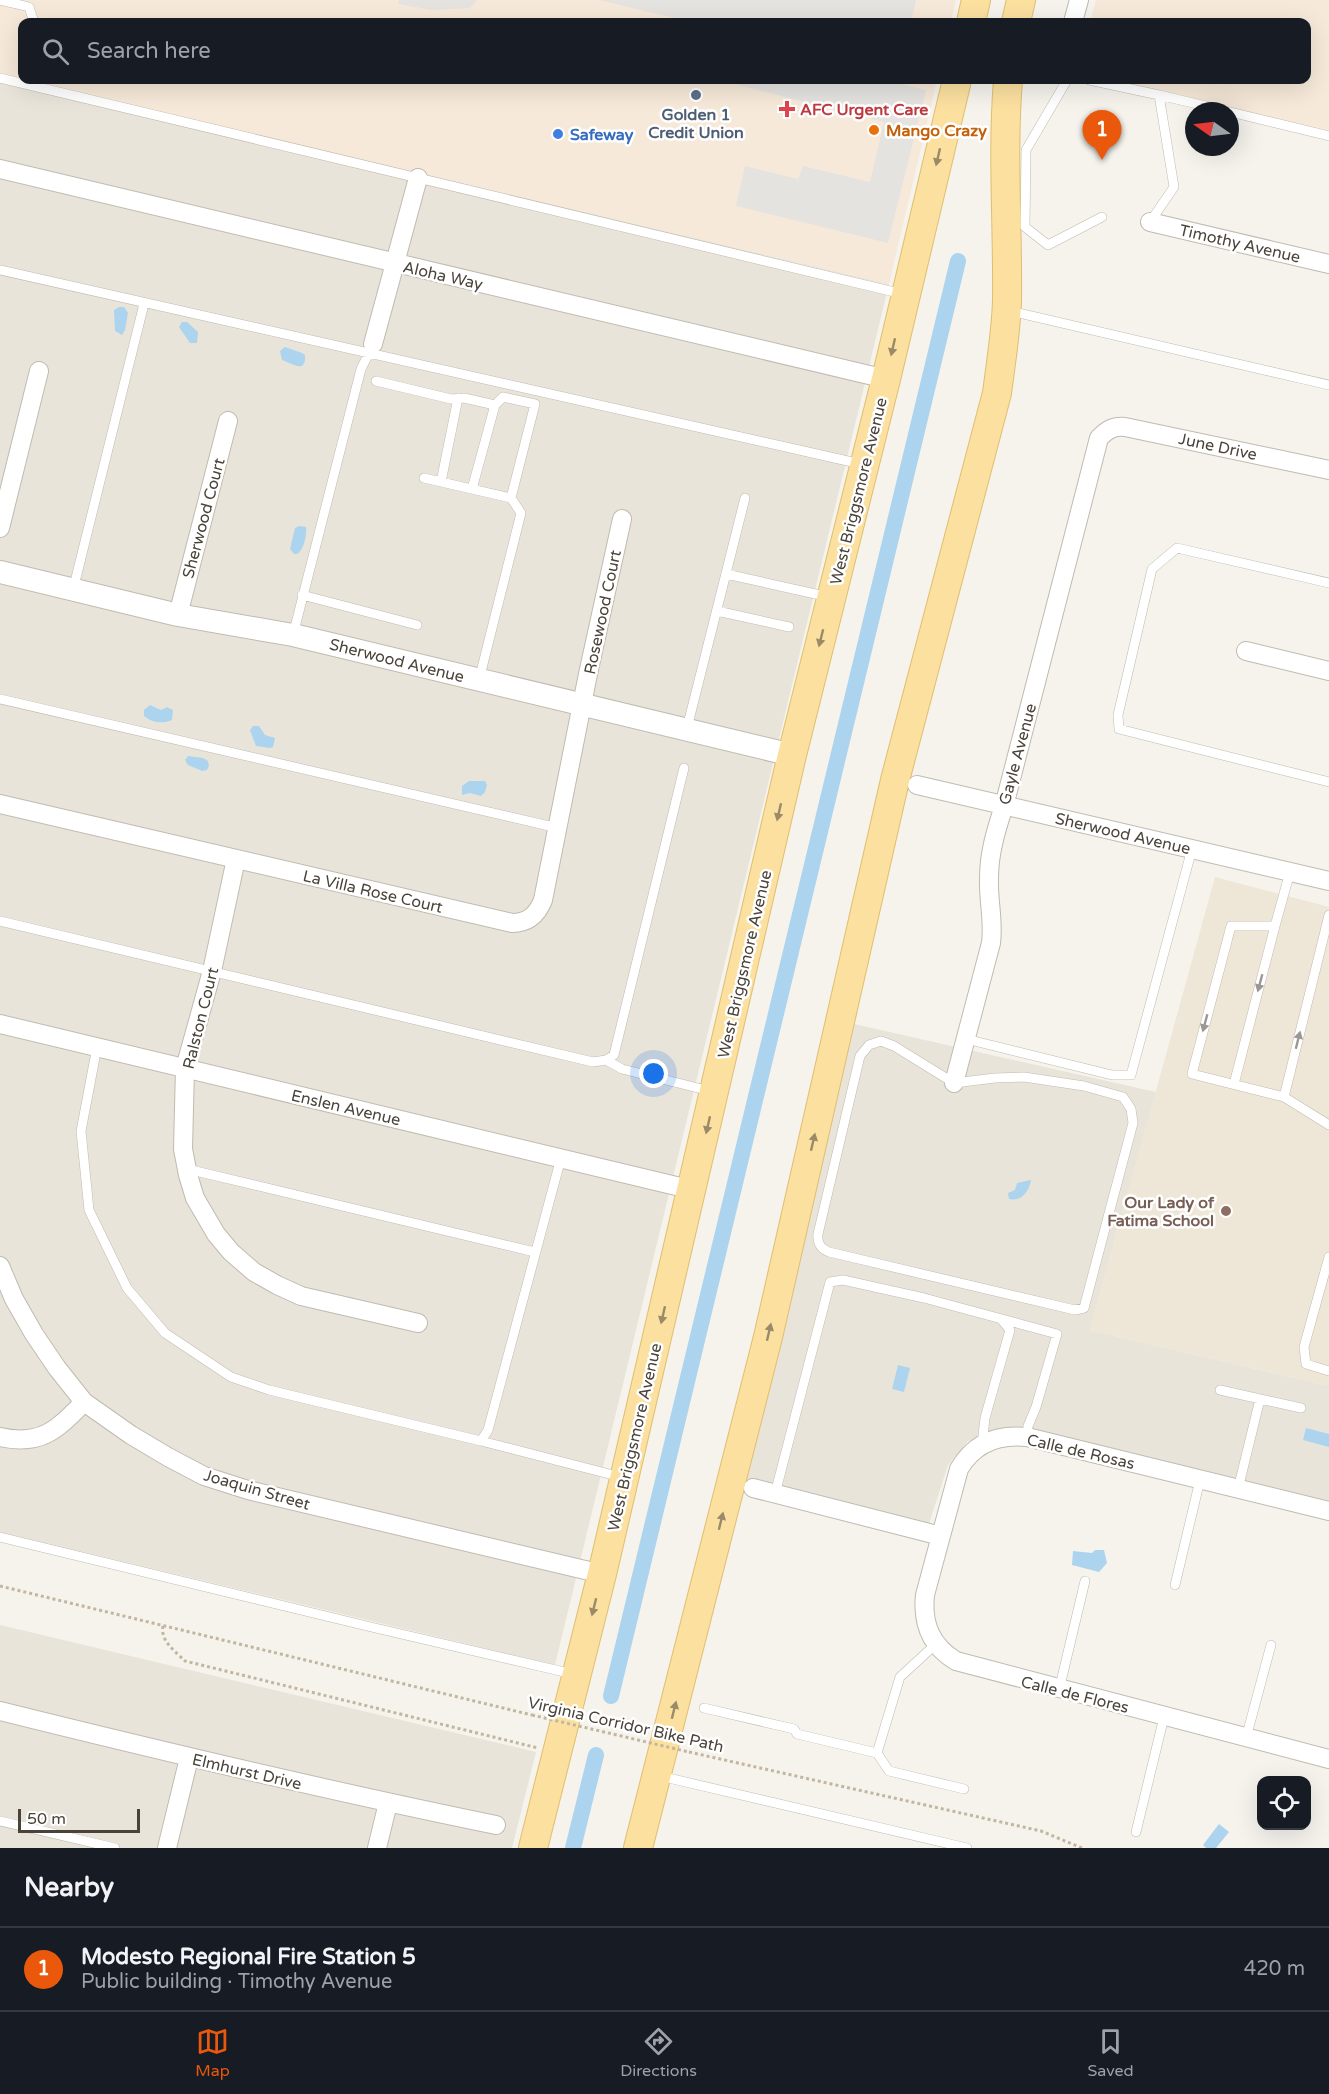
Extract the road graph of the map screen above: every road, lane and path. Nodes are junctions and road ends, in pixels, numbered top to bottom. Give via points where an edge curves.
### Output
1 (0, 0) edge
2 (976, 0) edge
3 (1021, 0) edge
4 (1078, 0) edge
5 (33, 18) edge
6 (972, 18) edge
7 (1017, 18) edge
8 (1073, 18) edge
9 (0, 78) edge
10 (18, 82) edge
11 (25, 84) edge
12 (956, 84) edge
13 (1008, 84) edge
14 (1065, 84) edge
15 (1108, 84) edge
16 (1159, 95) junction
17 (1189, 102) edge
18 (1239, 114) edge
19 (1329, 136) edge
20 (0, 169) edge
21 (418, 178) junction
22 (1102, 217) dead end
23 (1150, 222) joint
24 (396, 264) junction
25 (1329, 264) edge
26 (0, 270) edge
27 (906, 294) junction
28 (144, 304) junction
29 (1006, 310) junction
30 (372, 348) junction
31 (39, 371) dead end
32 (886, 379) junction
33 (376, 381) dead end
34 (1329, 385) edge
35 (458, 398) junction
36 (495, 405) junction
37 (228, 422) dead end
38 (1107, 430) joint
39 (864, 465) junction
40 (1329, 470) edge
41 (424, 478) dead end
42 (441, 482) junction
43 (472, 489) junction
44 (511, 498) junction
45 (745, 498) dead end
46 (622, 519) dead end
47 (0, 528) edge
48 (0, 572) edge
49 (726, 574) junction
50 (1329, 583) edge
51 (73, 590) junction
52 (302, 595) junction
53 (831, 598) junction
54 (717, 611) junction
55 (178, 615) junction
56 (417, 625) dead end
57 (789, 627) dead end
58 (292, 635) junction
59 (1246, 651) dead end
60 (1329, 671) edge
61 (479, 680) junction
62 (0, 699) edge
63 (583, 705) junction
64 (687, 730) junction
65 (792, 755) junction
66 (684, 768) dead end
67 (1329, 782) edge
68 (917, 785) dead end
69 (0, 804) edge
70 (1004, 806) junction
71 (558, 828) junction
72 (1192, 849) junction
73 (236, 859) junction
74 (1290, 872) junction
75 (1329, 881) edge
76 (1329, 915) edge
77 (0, 921) edge
78 (1275, 926) junction
79 (212, 971) junction
80 (0, 1024) edge
81 (966, 1039) junction
82 (97, 1047) junction
83 (606, 1060) junction
84 (185, 1068) junction
85 (954, 1083) junction
86 (1234, 1084) junction
87 (715, 1092) junction
88 (1284, 1097) junction
89 (1329, 1125) edge
90 (561, 1158) junction
91 (187, 1169) junction
92 (693, 1190) junction
93 (536, 1252) junction
94 (1329, 1257) edge
95 (0, 1266) edge
96 (1000, 1318) junction
97 (418, 1323) dead end
98 (1329, 1371) edge
99 (1220, 1390) dead end
100 (1260, 1399) junction
101 (84, 1402) junction
102 (1301, 1408) dead end
103 (0, 1437) edge
104 (1027, 1437) junction
105 (481, 1441) junction
106 (982, 1444) junction
107 (625, 1478) junction
108 (1200, 1480) junction
109 (753, 1488) dead end
110 (1238, 1489) junction
111 (775, 1494) junction
112 (1329, 1511) edge
113 (941, 1536) junction
114 (0, 1537) edge
115 (602, 1574) junction
116 (1085, 1581) dead end
117 (1175, 1585) dead end
118 (0, 1586) edge
119 (163, 1625) junction
120 (936, 1644) junction
121 (1271, 1645) dead end
122 (577, 1674) junction
123 (1059, 1690) junction
124 (704, 1708) dead end
125 (0, 1711) edge
126 (1164, 1717) junction
127 (1246, 1738) junction
128 (557, 1752) junction
129 (877, 1753) junction
130 (189, 1758) junction
131 (1329, 1759) edge
132 (657, 1775) junction
133 (964, 1789) dead end
134 (388, 1803) junction
135 (0, 1821) edge
136 (496, 1825) dead end
137 (1136, 1832) dead end
138 (115, 1848) edge
139 (167, 1848) edge
140 (377, 1848) edge
141 (533, 1848) edge
142 (638, 1848) edge
143 (967, 1848) edge
144 (1082, 1848) edge

1 - 5 lane via 29,7
2 - 6 main road
3 - 7 main road
4 - 8 street
9 - 10 lane
11 - 21 lane
12 -> 27 main road, West Briggsmore Avenue
13 - 29 main road
14 - 22 lane via 1026,150 1025,227 1048,245
15 - 16 lane
16 - 17 lane
16 - 23 lane via 1174,187
18 - 19 lane
20 - 24 street, Aloha Way
21 - 24 street
21 - 27 lane
23 - 25 street, Timothy Avenue
24 - 30 street
24 - 32 street, Aloha Way
26 - 28 lane
27 -> 32 main road, West Briggsmore Avenue
28 - 30 lane
28 - 51 lane
29 - 34 lane
132 -> 29 main road via 768,1337 896,780 997,393
30 - 39 lane
30 - 52 lane via 361,369
31 - 47 street
32 - 39 main road, West Briggsmore Avenue
33 - 35 lane
35 - 36 lane
35 - 42 lane
36 - 43 lane
36 - 44 lane via 503,397 535,404
37 - 55 street, Sherwood Court
38 - 40 street, June Drive via 1125,427
38 - 70 street, Gayle Avenue via 1097,444
39 - 53 main road, West Briggsmore Avenue
41 - 42 lane
42 - 43 lane
43 - 44 lane
44 - 61 lane via 521,513
45 - 49 lane
46 - 63 street, Rosewood Court
48 - 51 street, Sherwood Avenue
49 - 53 lane
49 - 54 lane
50 - 67 lane via 1177,548 1152,569 1119,729
51 - 55 street, Sherwood Avenue
52 - 56 lane
52 - 58 lane
53 -> 65 main road, West Briggsmore Avenue
54 - 57 lane
54 - 64 lane
55 - 58 street, Sherwood Avenue
58 - 61 street, Sherwood Avenue
59 - 60 street
61 - 63 street, Sherwood Avenue
62 - 71 lane
63 - 64 street, Sherwood Avenue
63 - 71 street, La Villa Rose Court
64 - 65 street, Sherwood Avenue
65 -> 87 main road, West Briggsmore Avenue
66 - 83 lane via 614,1055
68 - 70 street, Sherwood Avenue
69 - 73 street, La Villa Rose Court
70 - 72 street, Sherwood Avenue
70 - 81 street, Gayle Avenue via 992,845 991,943
71 - 73 street, La Villa Rose Court via 539,911 520,923
72 - 74 street, Sherwood Avenue
72 - 81 lane via 1131,1075 1112,1075
73 - 79 street, Ralston Court
74 - 75 street, Sherwood Avenue
74 - 78 lane
88 -> 76 lane
77 - 79 lane
78 -> 86 lane
78 -> 86 lane via 1231,926 1192,1074
79 - 83 lane via 593,1062
79 - 84 street, Ralston Court
80 - 82 street, Enslen Avenue
81 - 85 street, Gayle Avenue
82 - 84 street, Enslen Avenue
82 - 105 lane via 81,1131 89,1210 127,1288 165,1333 231,1377 269,1390
83 - 87 lane via 622,1070
84 - 90 street, Enslen Avenue
84 - 91 street, Ralston Court via 183,1137
85 - 85 lane via 995,1077 1040,1078 1084,1086 1123,1097 1129,1103 1133,1123 1084,1308 1075,1310 829,1252 819,1244 863,1050 874,1042 886,1042
86 - 88 lane
87 -> 92 main road, West Briggsmore Avenue
88 - 89 lane
90 - 92 street, Enslen Avenue
90 - 93 lane
91 - 93 lane
91 - 97 street, Ralston Court via 195,1198 216,1234 254,1272 301,1296
92 -> 107 main road, West Briggsmore Avenue
93 - 105 lane via 488,1430
94 - 98 lane via 1304,1347 1306,1364
95 - 101 street, Joaquin Street via 34,1334
96 - 104 lane via 1057,1334
96 - 106 lane via 1010,1330
96 - 111 lane via 843,1280 830,1282
99 - 100 lane
100 - 102 lane
100 - 110 lane
101 - 103 street via 44,1437
101 - 115 street, Joaquin Street via 131,1436 204,1476
104 - 106 street, Calle de Rosas via 1012,1436
104 - 108 street, Calle de Rosas
105 - 107 lane
106 - 113 street via 959,1469
107 - 115 main road, West Briggsmore Avenue
108 - 110 street, Calle de Rosas
108 - 117 lane
109 - 111 street
110 - 112 street, Calle de Rosas
111 - 113 street
113 - 120 street, Calle de Flores via 924,1609 929,1634
114 - 122 lane
115 -> 122 main road, West Briggsmore Avenue
116 - 123 lane
118 - 119 path, Virginia Corridor Bike Path
119 - 128 path via 165,1640 185,1661
119 - 144 path, Virginia Corridor Bike Path, bridge via 689,1752 1041,1830
120 - 123 street, Calle de Flores via 956,1662
120 - 129 lane via 900,1677
121 - 127 lane
122 - 128 main road, West Briggsmore Avenue
123 - 126 street, Calle de Flores
124 - 129 lane
125 - 130 street, Elmhurst Drive
126 - 127 street, Calle de Flores
126 - 137 lane
127 - 131 street, Calle de Flores
128 - 141 main road, West Briggsmore Avenue
129 - 133 lane via 889,1772
130 - 134 street, Elmhurst Drive
130 - 139 street
132 - 142 main road
132 - 143 lane
134 - 136 street, Elmhurst Drive
134 - 140 street
135 - 138 lane

